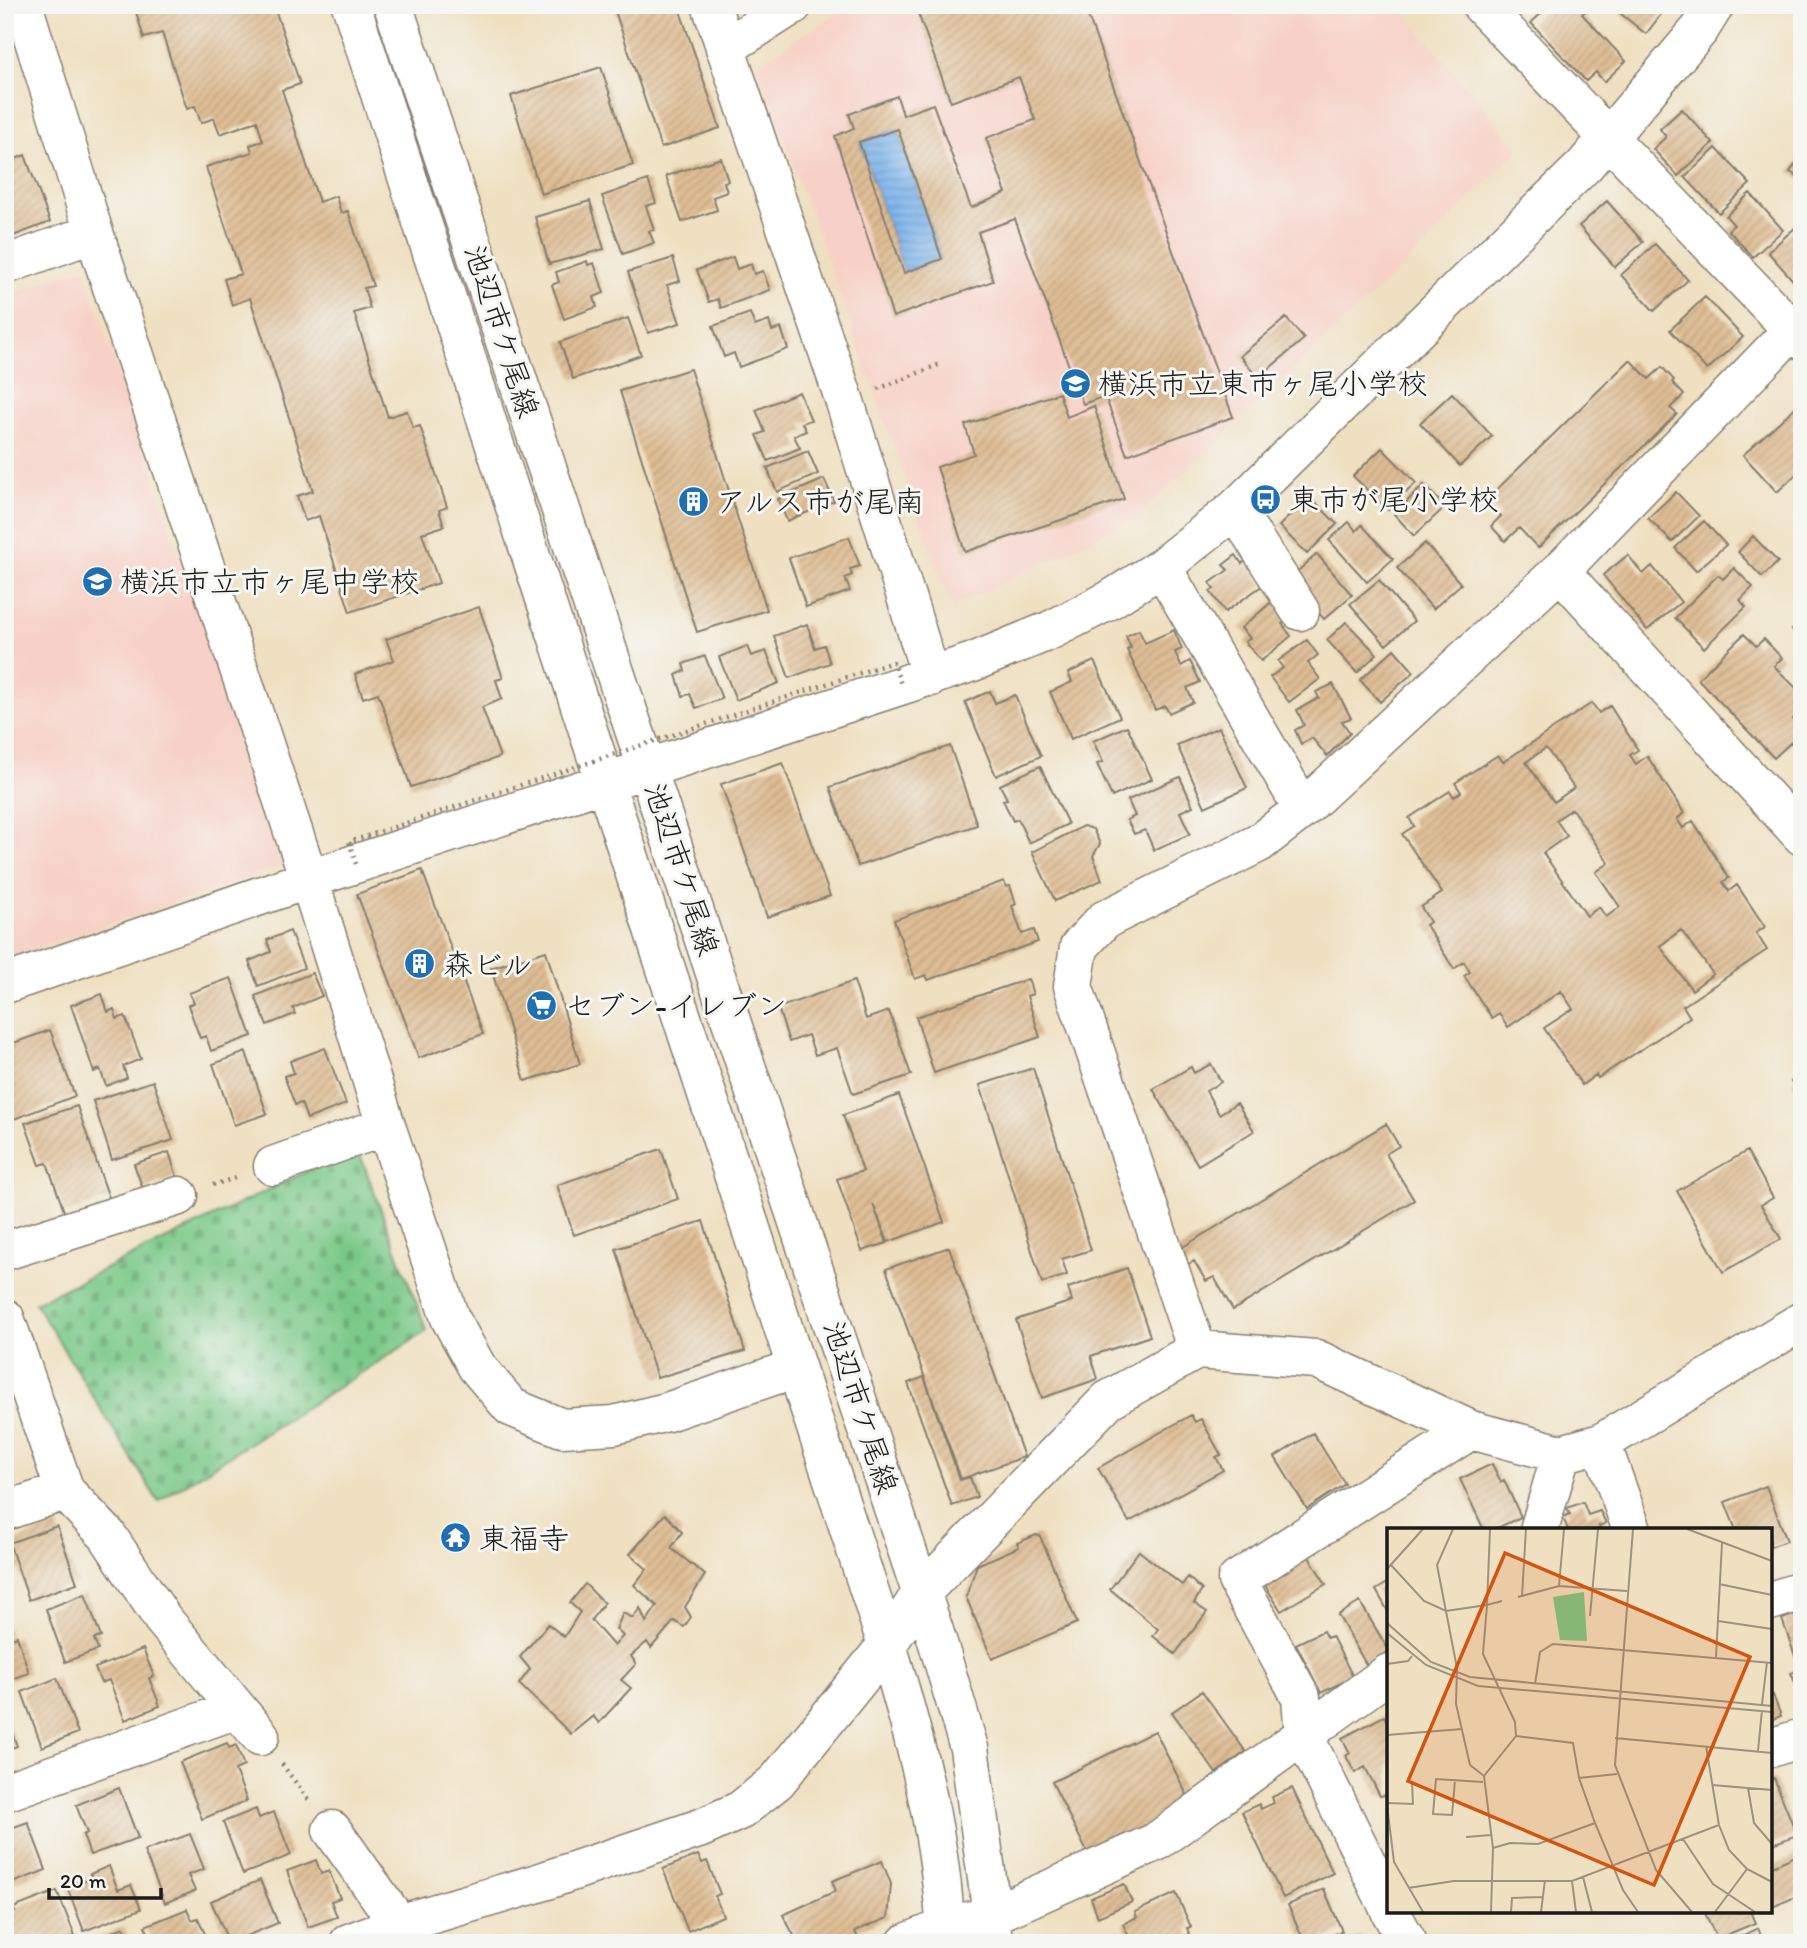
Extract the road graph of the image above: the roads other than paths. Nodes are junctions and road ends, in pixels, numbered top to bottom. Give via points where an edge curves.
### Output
1 (23, 5) edge
2 (351, 5) edge
3 (393, 5) edge
4 (711, 5) edge
5 (793, 5) edge
6 (1481, 5) edge
7 (1715, 5) edge
8 (725, 48) junction
9 (1609, 139) junction
10 (94, 233) junction
11 (5, 265) edge
12 (1798, 330) edge
13 (1235, 509) junction
14 (1162, 567) junction
15 (1560, 571) junction
16 (1300, 611) dead end
17 (916, 682) junction
18 (649, 769) junction
19 (604, 783) junction
20 (1303, 809) junction
21 (1802, 836) edge
22 (309, 879) junction
23 (5, 984) edge
24 (386, 1126) junction
25 (273, 1166) road end
26 (178, 1196) road end
27 (5, 1251) edge
28 (5, 1318) edge
29 (1802, 1321) edge
30 (1197, 1350) junction
31 (796, 1368) junction
32 (1471, 1430) junction
33 (1601, 1443) junction
34 (1561, 1454) junction
35 (65, 1491) junction
36 (5, 1511) edge
37 (1540, 1528) edge
38 (1631, 1528) edge
39 (1802, 1591) edge
40 (922, 1592) junction
41 (1772, 1600) edge
42 (887, 1644) junction
43 (1387, 1674) edge
44 (1304, 1736) junction
45 (1802, 1738) edge
46 (1772, 1747) edge
47 (5, 1792) edge
48 (332, 1830) road end
49 (1387, 1904) edge
50 (1392, 1913) edge
51 (992, 1929) edge
52 (405, 1933) edge
53 (946, 1935) edge
54 (349, 1943) edge
55 (906, 1943) edge
56 (1408, 1943) edge

1 - 10 street
2 - 19 street, 池辺市ケ尾線
3 - 18 street, 池辺市ケ尾線
4 - 8 street
5 - 8 street
6 - 9 street
7 - 9 street
8 - 17 street via 845,402
9 - 12 street
9 - 13 street
10 - 11 street
10 - 22 street
12 - 15 street
13 - 14 street
13 - 16 street
14 - 17 street via 1051,630
14 - 20 street
15 - 20 street
15 - 21 street
17 - 18 street
18 - 19 street
18 - 40 street, 池辺市ケ尾線
19 - 22 street
19 - 31 street, 池辺市ケ尾線
20 - 30 street via 1259,843 1104,919 1079,947 1073,986
22 - 23 street
22 - 24 street
24 - 25 street
24 - 31 street via 450,1318 477,1367 511,1407 562,1428 614,1425
26 - 27 street
28 - 35 street
29 - 33 street
30 - 32 street via 1316,1359
30 - 40 street via 1108,1400
31 - 42 street, 池辺市ケ尾線
32 - 34 street
32 - 44 street via 1237,1580 1301,1697
33 - 34 street
33 - 38 street
34 - 37 street
35 - 36 street
35 - 47 street via 107,1535 162,1618 249,1722
39 - 41 street
40 - 42 street
40 - 51 street, 池辺市ケ尾線 via 968,1748
42 - 52 street via 777,1781 741,1810
42 - 53 street, 池辺市ケ尾線 via 934,1831
43 - 44 street
44 - 49 street
44 - 51 street via 1156,1842
45 - 46 street
48 - 52 street
50 - 56 street
51 - 53 street
52 - 54 street
53 - 55 street

